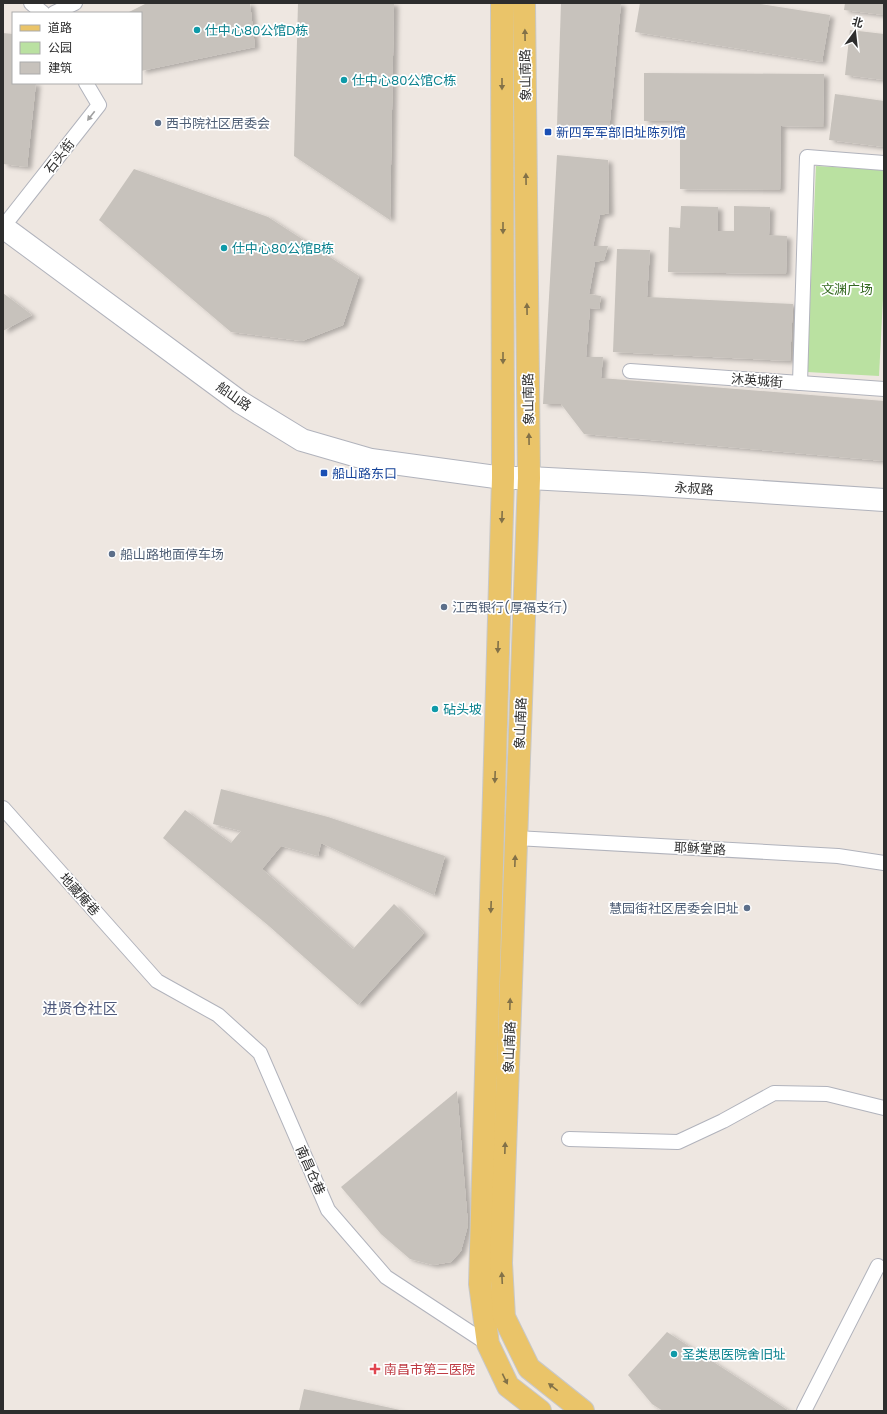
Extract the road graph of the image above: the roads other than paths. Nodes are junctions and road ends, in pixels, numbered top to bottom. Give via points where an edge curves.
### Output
1 (31, 3) edge
2 (75, 3) edge
3 (502, 3) edge
4 (524, 3) edge
5 (42, 12) edge
6 (56, 12) edge
7 (87, 84) edge
8 (884, 163) edge
9 (3, 227) edge
10 (630, 371) dead end
11 (800, 383) junction
12 (884, 389) edge
13 (504, 478) junction
14 (529, 478) junction
15 (884, 500) edge
16 (3, 808) edge
17 (516, 838) junction
18 (884, 863) edge
19 (158, 981) joint
20 (884, 1108) edge
21 (569, 1139) dead end
22 (878, 1266) dead end
23 (488, 1344) junction
24 (540, 1411) edge
25 (583, 1411) edge
26 (804, 1411) edge

1 - 5 lane
2 - 6 lane
3 -> 13 main road, 象山南路
14 -> 4 main road, 象山南路
7 -> 9 lane, 石头街 via 99,105
8 - 11 lane via 807,157
9 - 13 street, 船山路 via 240,402 302,440 371,460
10 - 11 lane, 沐英城街
11 - 12 lane, 沐英城街
13 - 14 street, 永叔路
13 -> 23 main road, 象山南路 via 480,1284
14 - 15 street, 永叔路
14 - 17 main road, 象山南路
16 - 19 lane, 地藏庵巷
17 - 18 lane, 耶稣堂路 via 838,856
25 -> 17 main road, 象山南路 via 529,1368 504,1317 501,1263
19 - 23 lane, 南昌仓巷 via 218,1015 260,1053 328,1210 386,1277
20 - 21 lane via 827,1094 774,1093 678,1142
22 - 26 lane
23 -> 24 main road, 象山南路 via 508,1386

